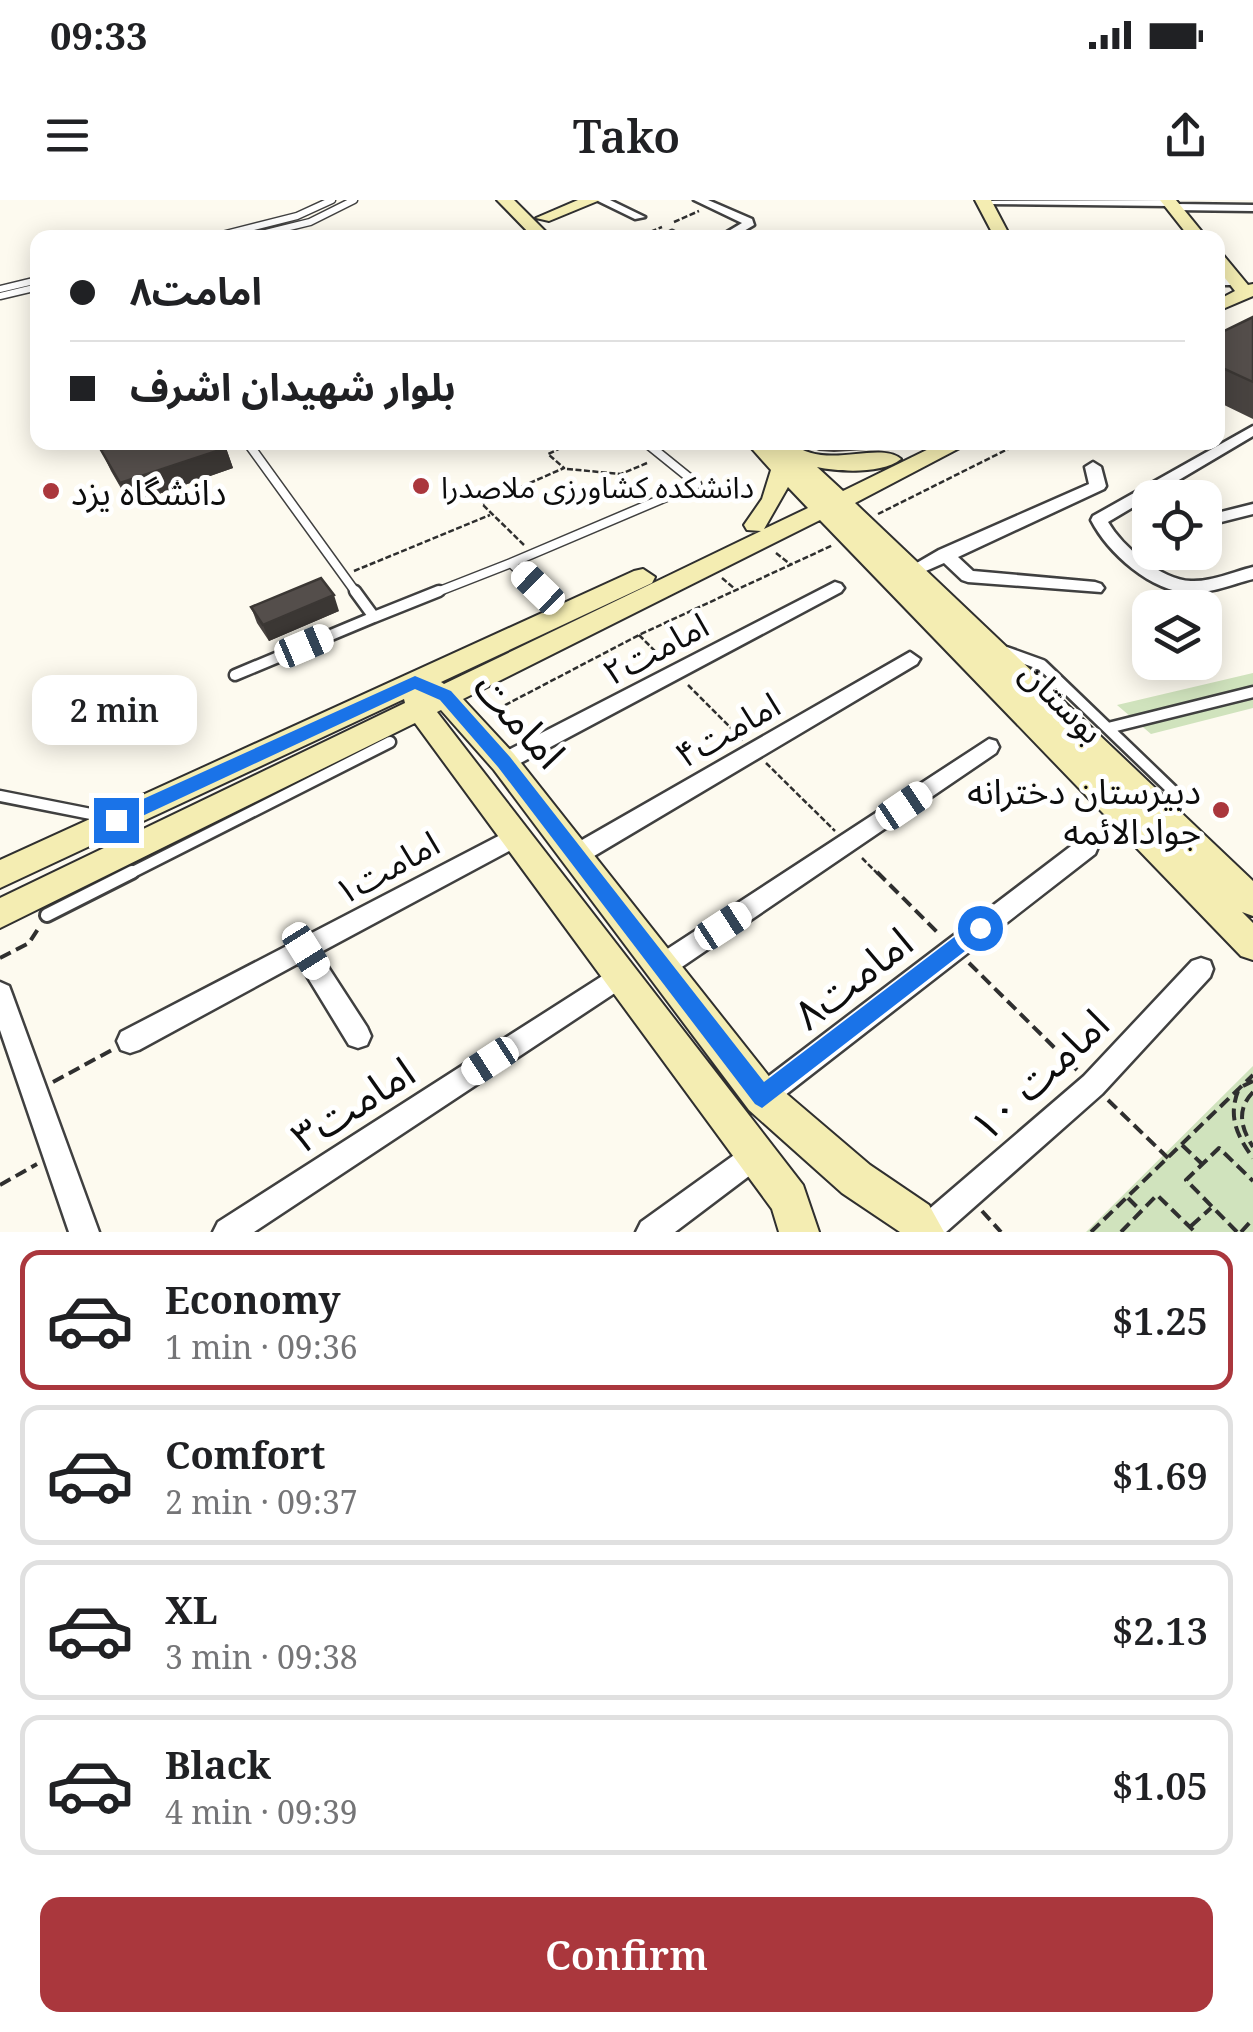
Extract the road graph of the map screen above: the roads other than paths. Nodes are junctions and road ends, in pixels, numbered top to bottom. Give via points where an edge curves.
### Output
1 (332, 200) edge
2 (354, 200) edge
3 (506, 200) edge
4 (524, 200) edge
5 (592, 200) edge
6 (628, 200) edge
7 (699, 200) edge
8 (983, 201) edge
9 (607, 203) edge
10 (1171, 204) edge
11 (1253, 208) edge
12 (639, 217) road end
13 (544, 218) junction
14 (242, 230) edge
15 (278, 230) edge
16 (536, 230) edge
17 (555, 230) edge
18 (738, 230) edge
19 (999, 230) edge
20 (1192, 230) edge
21 (1225, 269) edge
22 (30, 285) edge
23 (1241, 289) edge
24 (0, 292) edge
25 (1225, 311) edge
26 (1253, 430) edge
27 (1225, 446) edge
28 (252, 450) edge
29 (655, 450) edge
30 (907, 450) edge
31 (940, 450) edge
32 (1219, 450) edge
33 (783, 455) edge
34 (890, 458) junction
35 (1094, 467) dead end
36 (823, 498) junction
37 (1253, 510) edge
38 (1222, 517) edge
39 (762, 536) junction
40 (945, 554) junction
41 (511, 563) junction
42 (1253, 573) edge
43 (917, 586) junction
44 (835, 588) dead end
45 (1095, 588) dead end
46 (564, 613) junction
47 (374, 617) junction
48 (988, 646) junction
49 (910, 659) dead end
50 (235, 675) dead end
51 (1253, 692) edge
52 (426, 695) junction
53 (1108, 728) junction
54 (390, 742) dead end
55 (989, 747) dead end
56 (339, 758) junction
57 (504, 762) junction
58 (0, 796) edge
59 (116, 820) junction
60 (1178, 830) junction
61 (516, 836) junction
62 (1087, 847) dead end
63 (576, 855) junction
64 (127, 863) junction
65 (0, 875) edge
66 (1253, 902) edge
67 (0, 914) edge
68 (46, 914) road end
69 (1253, 945) edge
70 (306, 951) junction
71 (660, 967) junction
72 (1201, 969) dead end
73 (621, 975) junction
74 (0, 994) edge
75 (358, 1036) dead end
76 (130, 1041) road end
77 (762, 1097) junction
78 (755, 1154) junction
79 (84, 1232) edge
80 (228, 1232) edge
81 (651, 1232) edge
82 (799, 1232) edge
83 (924, 1232) edge

1 - 14 lane
2 - 15 lane
3 - 16 main road
4 - 13 main road
5 - 13 main road
6 - 9 street
7 - 18 street via 748,221
8 - 10 street
8 - 19 main road
9 - 12 street
10 - 11 street
10 - 20 main road
13 - 17 main road
21 - 23 main road
22 - 24 lane
23 - 25 main road
26 - 27 street
28 - 47 lane
29 - 41 lane via 696,484
30 - 34 main road
31 - 36 main road
32 - 42 street via 1099,520 1100,526 1166,582 1193,588
33 - 34 main road via 836,465
33 - 36 main road, بوستان
33 - 39 main road
34 - 36 main road
35 - 40 street via 1098,486
36 - 39 main road
36 - 43 main road, بوستان
36 - 52 main road
37 - 38 street
39 - 46 main road
40 - 43 street
40 - 45 street via 968,576
41 - 46 lane
41 - 47 lane
43 - 48 main road, بوستان
43 - 69 main road, بوستان
44 - 57 street, امامت۲
46 - 52 main road
47 - 50 lane
48 - 53 lane via 1042,665
48 - 60 main road, بوستان
49 - 63 street, امامت۴
51 - 53 lane
52 - 56 main road
52 - 57 main road, امامت via 469,724
52 - 59 main road
52 - 61 main road, امامت
53 - 60 lane via 1172,790
54 - 56 lane
55 - 71 street
56 - 64 main road
57 - 63 main road, امامت
58 - 59 lane
59 - 65 main road
60 - 66 main road, بوستان
61 - 70 street, امامت۱
61 - 73 main road, امامت
62 - 77 street, امامت۸
63 - 71 main road, امامت
64 - 67 main road
64 - 68 lane
70 - 75 street
70 - 76 street, امامت۱
71 - 77 main road, امامت
72 - 83 street, امامت ۱۰ via 1093,1085
73 - 78 main road, امامت
73 - 80 street, امامت۳
74 - 79 street
77 - 83 main road, امامت
78 - 81 street
78 - 82 main road, امامت via 789,1198

